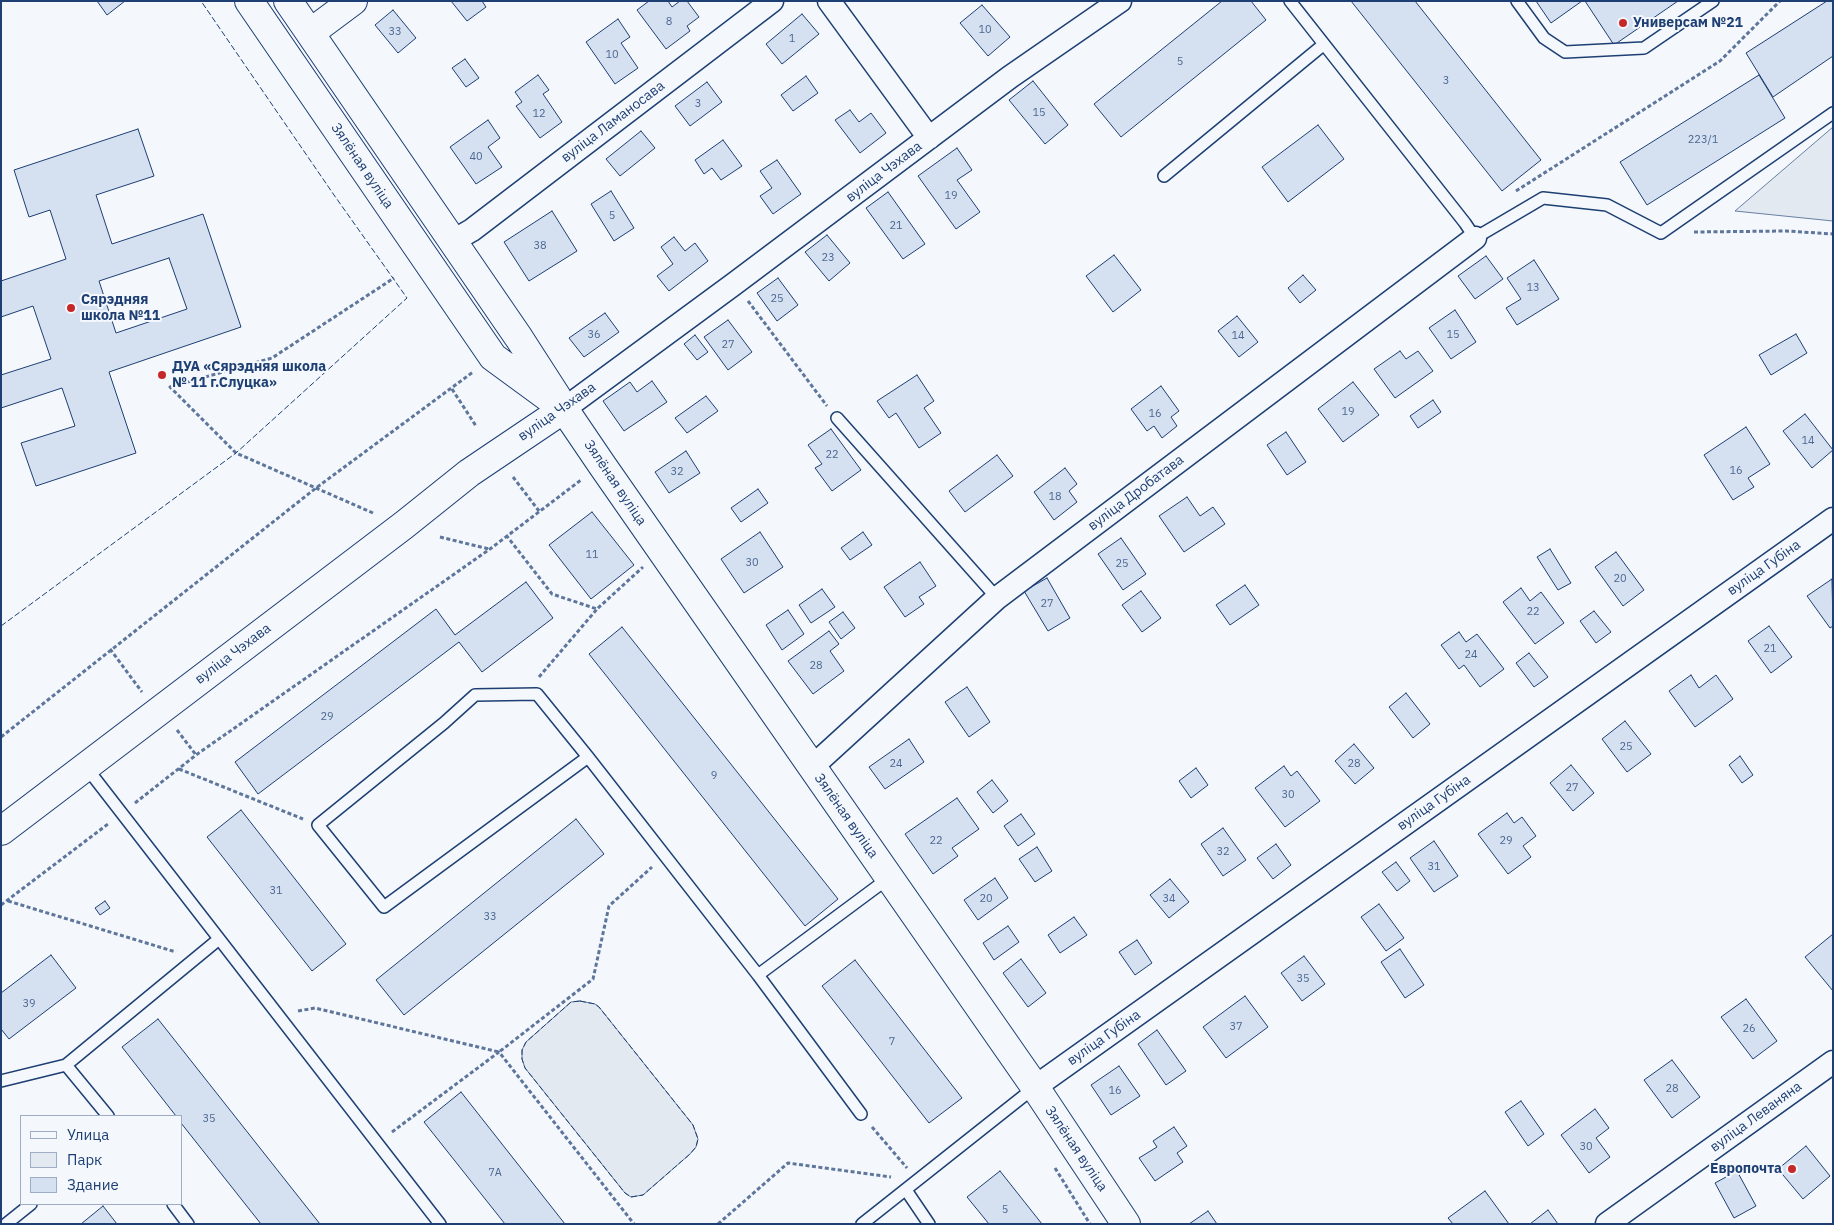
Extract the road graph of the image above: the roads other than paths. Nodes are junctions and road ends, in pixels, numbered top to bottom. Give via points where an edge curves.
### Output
1 (249, 1) edge
2 (288, 1) edge
3 (353, 1) edge
4 (772, 1) edge
5 (829, 1) edge
6 (1120, 1) edge
7 (1290, 1) edge
8 (1517, 1) edge
9 (1713, 1) edge
10 (310, 33) junction
11 (1323, 45) junction
12 (1833, 113) edge
13 (929, 138) junction
14 (1164, 176) dead end
15 (1475, 238) junction
16 (453, 241) junction
17 (564, 409) junction
18 (837, 418) road end
19 (1833, 519) edge
20 (997, 598) junction
21 (588, 757) junction
22 (86, 767) junction
23 (812, 767) junction
24 (1, 831) edge
25 (890, 877) junction
26 (219, 939) junction
27 (758, 975) junction
28 (1833, 1062) edge
29 (66, 1065) junction
30 (1, 1081) edge
31 (1035, 1087) junction
32 (861, 1114) road end
33 (107, 1115) edge
34 (906, 1190) junction
35 (30, 1205) edge
36 (174, 1205) edge
37 (6, 1224) edge
38 (188, 1224) edge
39 (440, 1224) edge
40 (862, 1224) edge
41 (929, 1224) edge
42 (1126, 1224) edge
43 (1607, 1224) edge

1 - 17 main road, Зялёная вуліца via 493,357
2 - 10 main road, Зялёная вуліца
3 - 10 main road
4 - 16 street, вуліца Ламаносава via 472,230
5 - 13 street
6 - 13 street, вуліца Чэхава
7 - 11 lane
8 - 9 lane via 1544,38 1565,52 1644,48
10 - 16 main road, Зялёная вуліца
11 - 14 lane
11 - 15 lane
12 - 15 lane via 1661,232 1608,205 1543,198
13 - 17 street, вуліца Чэхава
15 - 20 street, вуліца Дробатава
16 - 17 main road, Зялёная вуліца
17 - 22 main road, вуліца Чэхава via 469,473
17 - 23 main road, Зялёная вуліца
18 - 20 lane
19 - 31 street, вуліца Губіна
20 - 23 street, вуліца Дробатава
21 - 21 lane via 537,694 475,695 318,825 384,907
21 - 27 lane
22 - 24 main road, вуліца Чэхава
22 - 26 lane
23 - 25 main road, Зялёная вуліца
25 - 27 lane
25 - 31 main road, Зялёная вуліца
26 - 29 lane
26 - 39 lane
27 - 32 lane
28 - 43 street, вуліца Леваняна
29 - 30 lane
29 - 33 lane
31 - 34 lane
31 - 42 main road, Зялёная вуліца
34 - 40 lane
34 - 41 lane
35 - 37 lane
36 - 38 lane

